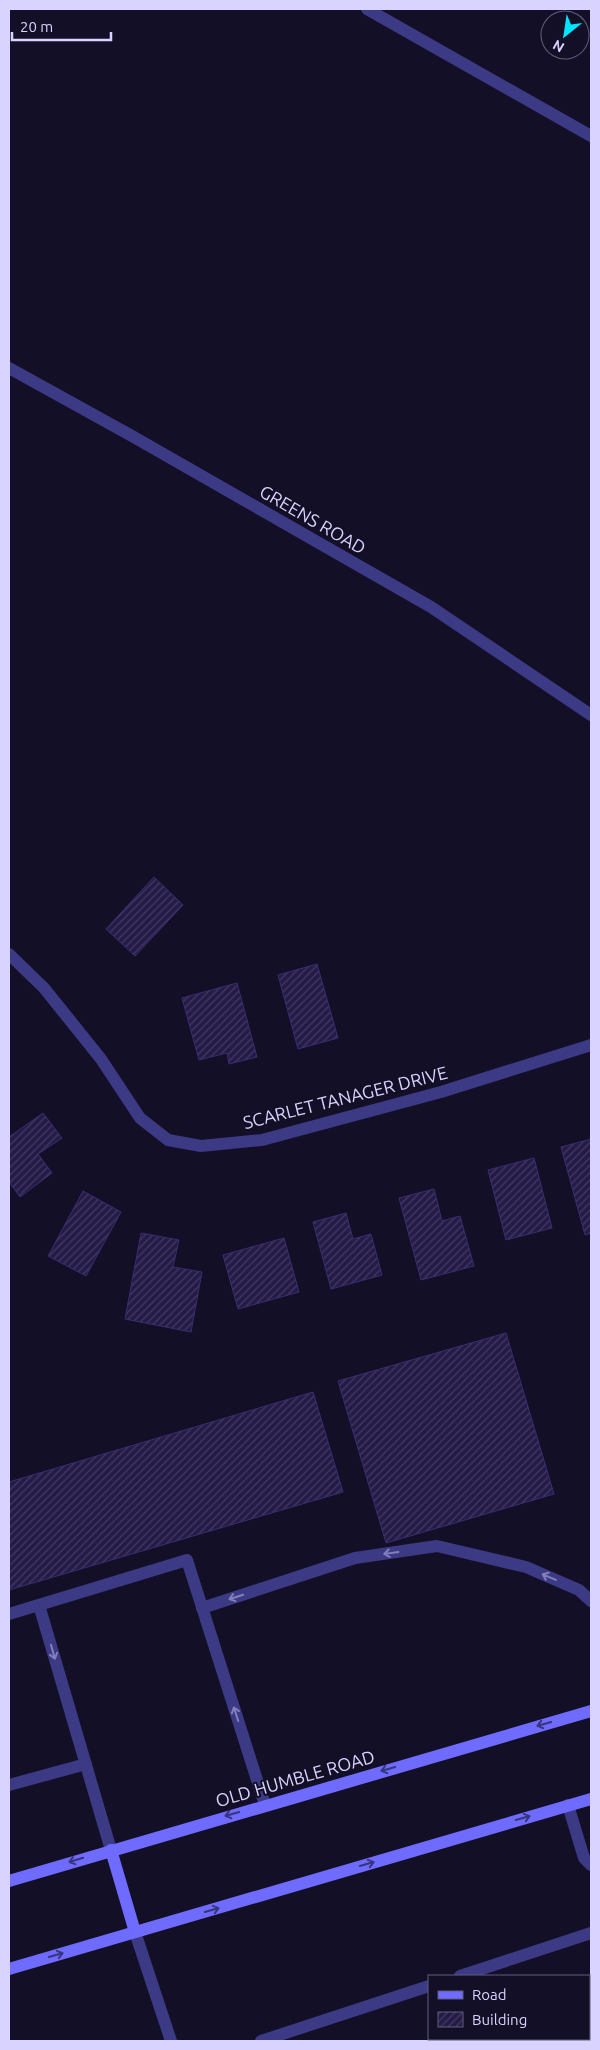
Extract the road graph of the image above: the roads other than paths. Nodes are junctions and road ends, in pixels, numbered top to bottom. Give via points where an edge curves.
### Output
1 (367, 9) edge
2 (591, 136) edge
3 (9, 368) edge
4 (591, 715) edge
5 (9, 954) edge
6 (591, 1045) edge
7 (591, 1601) edge
8 (39, 1605) junction
9 (202, 1608) junction
10 (9, 1614) edge
11 (591, 1710) edge
12 (86, 1764) junction
13 (9, 1785) edge
14 (591, 1799) edge
15 (266, 1805) junction
16 (568, 1805) junction
17 (111, 1850) junction
18 (591, 1865) edge
19 (9, 1881) edge
20 (135, 1932) junction
21 (591, 1933) edge
22 (9, 1969) edge
23 (463, 1975) edge
24 (428, 1986) edge
25 (171, 2041) edge
26 (262, 2041) edge

1 - 2 street
3 - 4 street, GREENS ROAD via 431,607
5 - 6 street, SCARLET TANAGER DRIVE via 44,988 101,1059 140,1118 168,1140 201,1146 262,1140 441,1092
7 -> 9 street via 578,1590 526,1567 437,1546 355,1558
8 - 9 street via 187,1560
8 - 10 street
8 -> 12 street
15 -> 9 street
11 -> 15 main road, OLD HUMBLE ROAD
12 - 13 street
12 - 17 street
14 - 16 main road
15 -> 17 main road, OLD HUMBLE ROAD
16 - 18 street via 584,1858
20 -> 16 main road
17 -> 19 main road, OLD HUMBLE ROAD
17 - 20 main road
22 -> 20 main road
20 - 25 street
21 - 23 street
24 - 26 street

